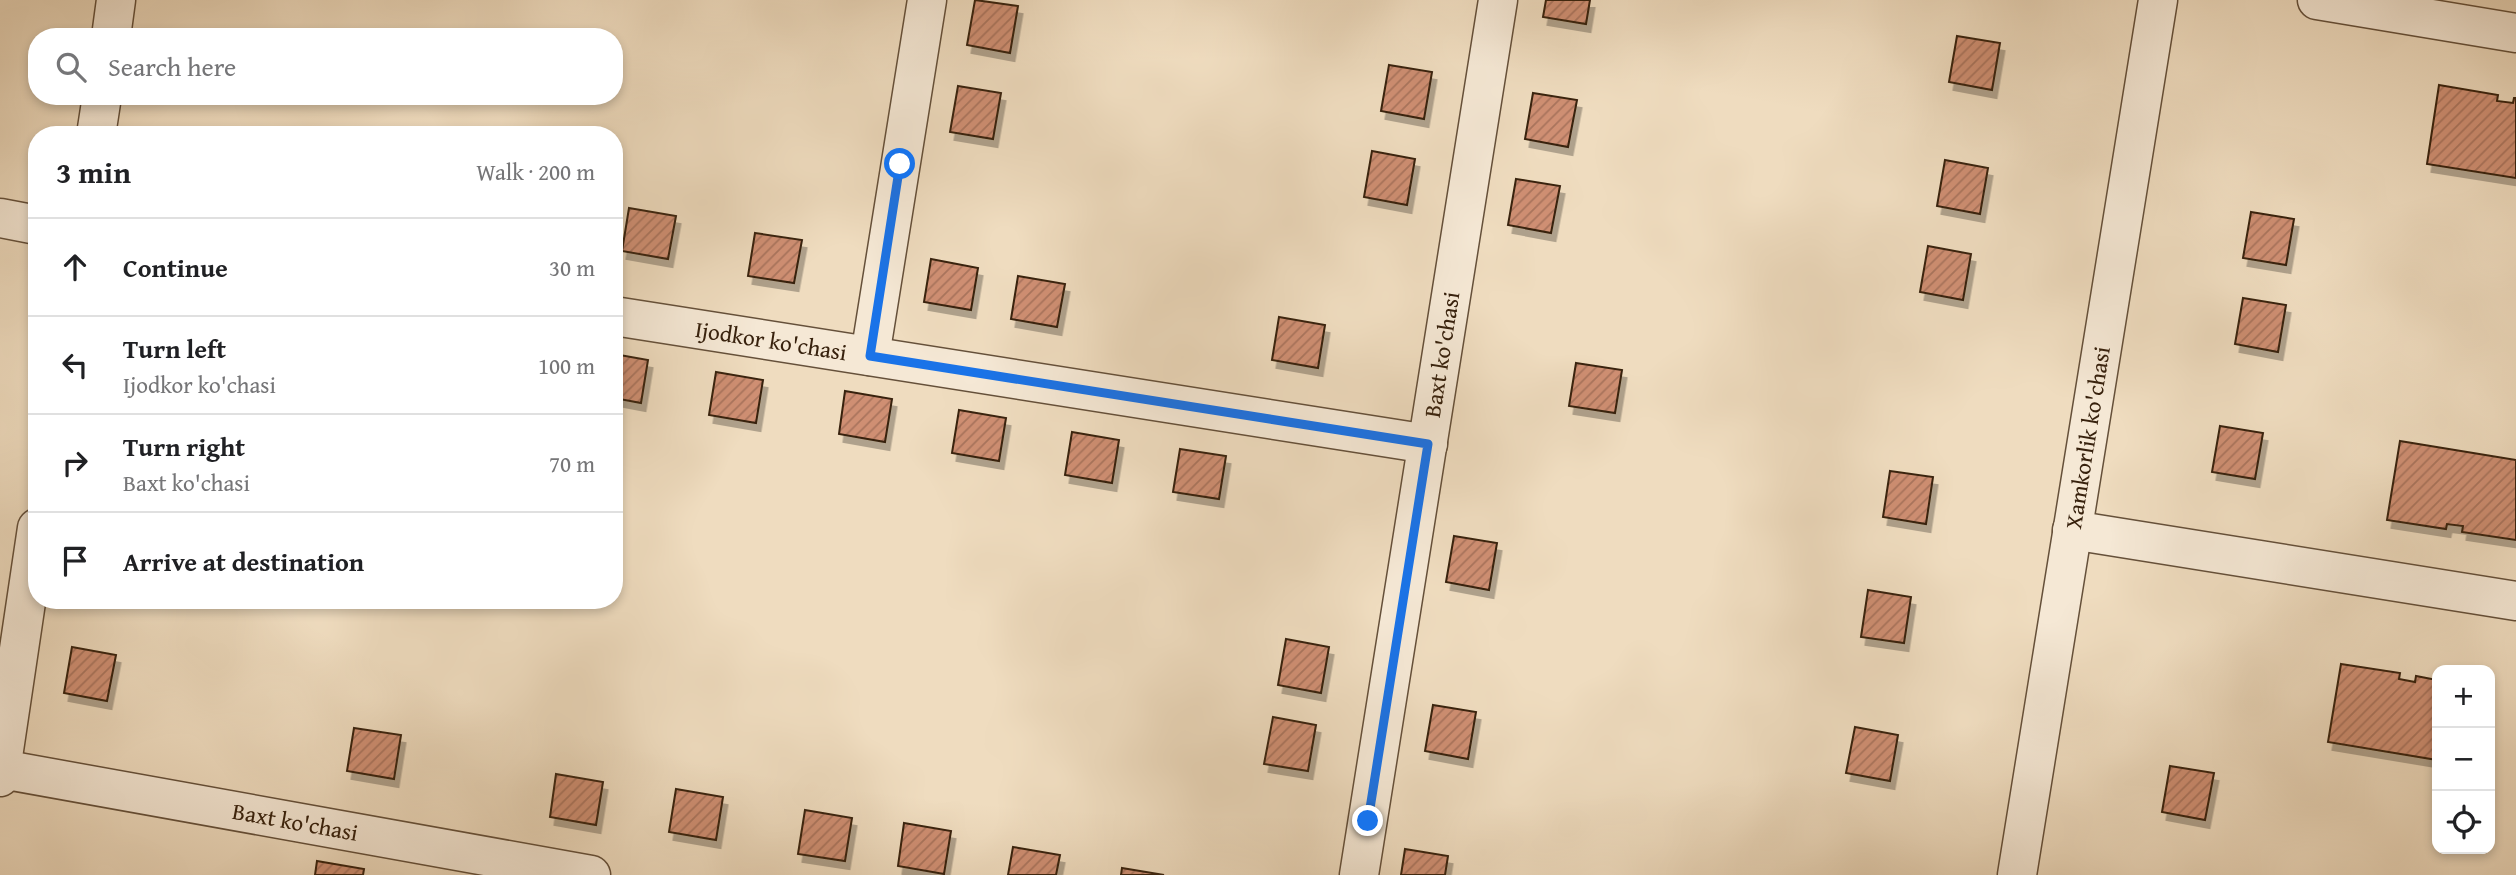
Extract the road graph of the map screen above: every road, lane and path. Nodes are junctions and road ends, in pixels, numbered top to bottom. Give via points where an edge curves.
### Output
1 (116, 0) edge
2 (927, 0) edge
3 (1497, 0) edge
4 (2158, 0) edge
5 (2317, 0) edge
6 (112, 28) edge
7 (2516, 33) edge
8 (101, 105) edge
9 (97, 126) edge
10 (0, 218) edge
11 (28, 223) edge
12 (623, 317) edge
13 (870, 356) junction
14 (1428, 444) junction
15 (2072, 530) junction
16 (28, 589) edge
17 (2516, 601) edge
18 (1, 773) edge
19 (591, 875) edge
20 (1359, 875) edge
21 (2017, 875) edge

1 - 6 street
2 - 13 street
3 - 14 street, Baxt ko'chasi
4 - 15 street, Xamkorlik ko'chasi
5 - 7 street
8 - 9 street
10 - 11 street
12 - 13 street, Ijodkor ko'chasi
13 - 14 street, Ijodkor ko'chasi
14 - 20 street, Baxt ko'chasi
15 - 17 street
15 - 21 street, Xamkorlik ko'chasi
16 - 18 street
18 - 19 street, Baxt ko'chasi

